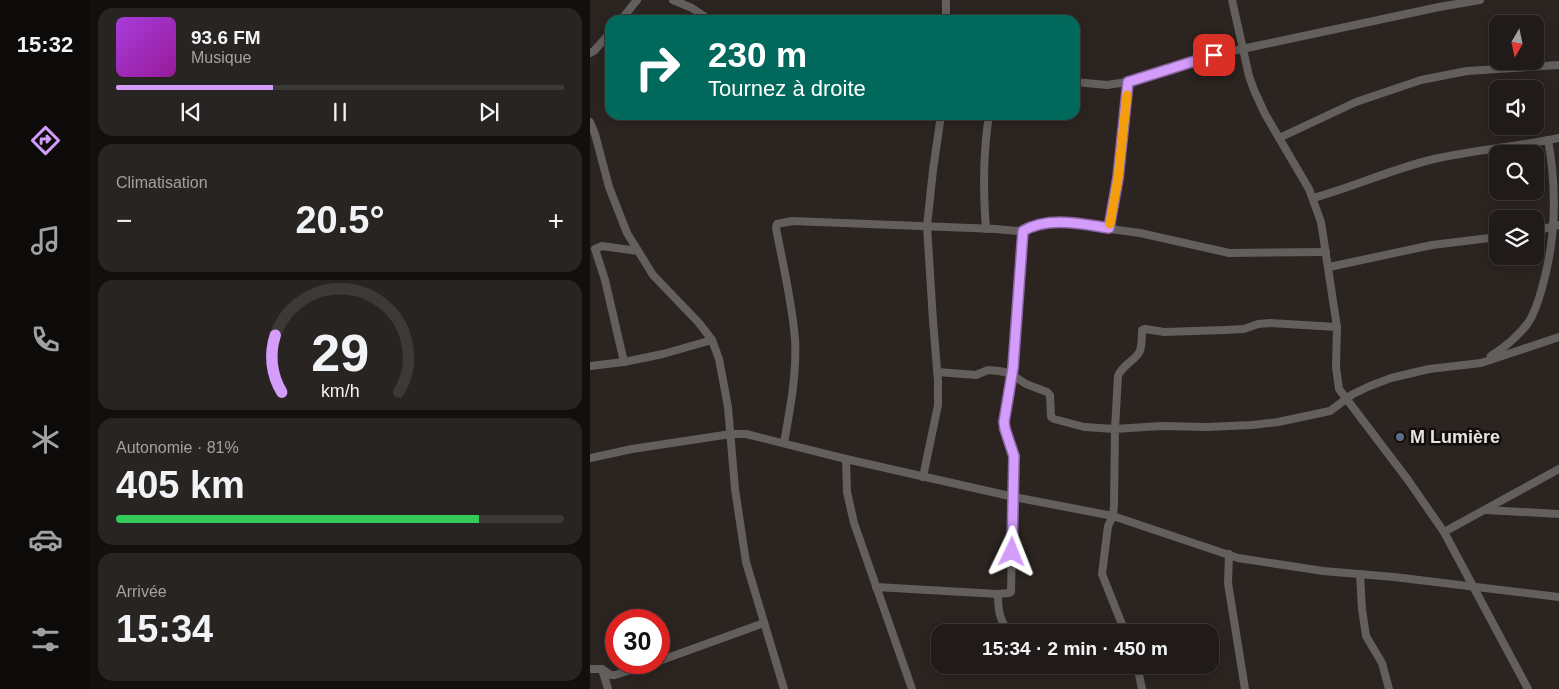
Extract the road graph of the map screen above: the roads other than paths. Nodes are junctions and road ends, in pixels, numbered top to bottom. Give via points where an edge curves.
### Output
1 (637, 0) edge
2 (673, 0) edge
3 (946, 0) edge
4 (1232, 0) edge
5 (1480, 0) edge
6 (625, 15) edge
7 (702, 15) edge
8 (946, 15) edge
9 (605, 39) edge
10 (1243, 49) junction
11 (590, 53) edge
12 (1559, 65) edge
13 (1080, 82) edge
14 (1128, 82) junction
15 (940, 120) edge
16 (989, 120) edge
17 (590, 122) edge
18 (593, 135) edge
19 (1279, 138) junction
20 (1559, 138) edge
21 (1548, 140) junction
22 (1313, 198) junction
23 (927, 226) junction
24 (1556, 226) edge
25 (1109, 228) junction
26 (986, 229) junction
27 (1023, 233) junction
28 (1489, 238) edge
29 (638, 251) junction
30 (1326, 252) junction
31 (1329, 267) junction
32 (1337, 327) junction
33 (1559, 337) edge
34 (712, 340) junction
35 (624, 362) junction
36 (1481, 363) junction
37 (590, 366) edge
38 (938, 372) junction
39 (1012, 376) junction
40 (1346, 400) junction
41 (1114, 429) junction
42 (731, 434) junction
43 (784, 443) junction
44 (590, 458) edge
45 (846, 459) junction
46 (1559, 469) edge
47 (924, 476) junction
48 (1014, 497) junction
49 (1484, 510) junction
50 (1559, 514) edge
51 (1113, 516) junction
52 (1444, 532) junction
53 (1229, 554) junction
54 (1360, 574) junction
55 (1473, 586) junction
56 (876, 587) junction
57 (998, 594) junction
58 (1559, 597) edge
59 (764, 622) junction
60 (1005, 624) edge
61 (1122, 624) edge
62 (670, 657) edge
63 (590, 669) edge
64 (602, 669) junction
65 (605, 671) edge
66 (1139, 674) edge
67 (608, 689) edge
68 (784, 689) edge
69 (912, 689) edge
70 (1142, 689) edge
71 (1244, 689) edge
72 (1389, 689) edge
73 (1528, 689) edge

1 - 6 street
2 - 7 street
3 - 8 street
4 - 10 street
5 - 10 street
9 - 11 street
10 - 14 street
10 - 19 street via 1254,90
12 - 19 street via 1475,70 1429,78 1356,102
13 - 14 street via 1107,85
14 - 25 street
15 - 23 street
16 - 26 street via 984,176
17 - 18 street
18 - 29 street via 618,213
19 - 22 street
20 - 21 street
21 - 22 street via 1431,160
21 - 24 street
22 - 30 street
23 - 26 street
23 - 38 street
23 - 43 street via 792,221 777,224 795,340 793,387
24 - 36 street via 1534,312 1519,332
25 - 27 street via 1058,222 1030,228
25 - 30 street via 1229,253
26 - 27 street
27 - 39 street
28 - 31 street via 1432,245
29 - 34 street via 662,286
29 - 35 street via 602,246 595,250
30 - 31 street
31 - 32 street
32 - 40 street via 1339,389
32 - 41 street via 1270,323 1244,329 1142,330 1141,349 1118,376
33 - 36 street
34 - 35 street
34 - 42 street via 724,383
35 - 37 street
36 - 40 street via 1392,378
38 - 39 street via 976,375 988,370
38 - 47 street via 938,405
39 - 41 street via 1050,395 1054,419 1084,427
39 - 48 street via 1004,426 1014,456
40 - 41 street via 1330,410 1278,422 1243,426
40 - 52 street
41 - 51 street
42 - 43 street via 746,434
42 - 44 street
42 - 59 street via 741,536
43 - 45 street
45 - 47 street
45 - 56 street via 850,506
46 - 49 street
47 - 48 street
48 - 51 street
48 - 57 street via 1011,592
49 - 50 street
49 - 52 street
51 - 53 street
51 - 61 street via 1108,526 1102,574
52 - 55 street
53 - 54 street via 1292,567
53 - 71 street via 1228,583
54 - 55 street
54 - 72 street via 1366,636 1382,663
55 - 58 street
55 - 73 street
56 - 57 street
56 - 69 street
57 - 60 street
59 - 62 street
59 - 68 street
63 - 64 street
64 - 65 street
64 - 67 street
66 - 70 street

